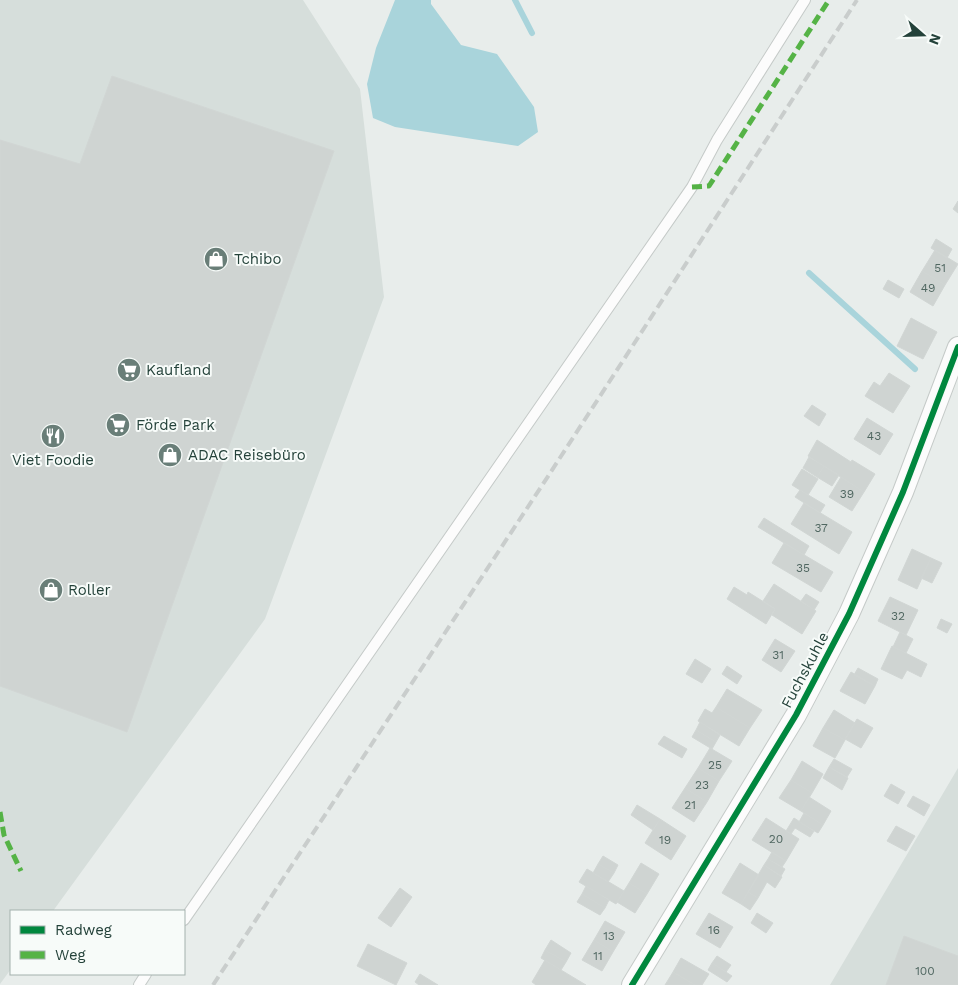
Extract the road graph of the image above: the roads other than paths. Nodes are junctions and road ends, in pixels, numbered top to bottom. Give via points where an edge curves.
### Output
1 (805, 0) edge
2 (958, 347) edge
3 (185, 919) edge
4 (632, 985) edge

1 - 3 lane via 717,140 692,187
2 - 4 street, Fuchskuhle via 903,492 849,614 796,715

